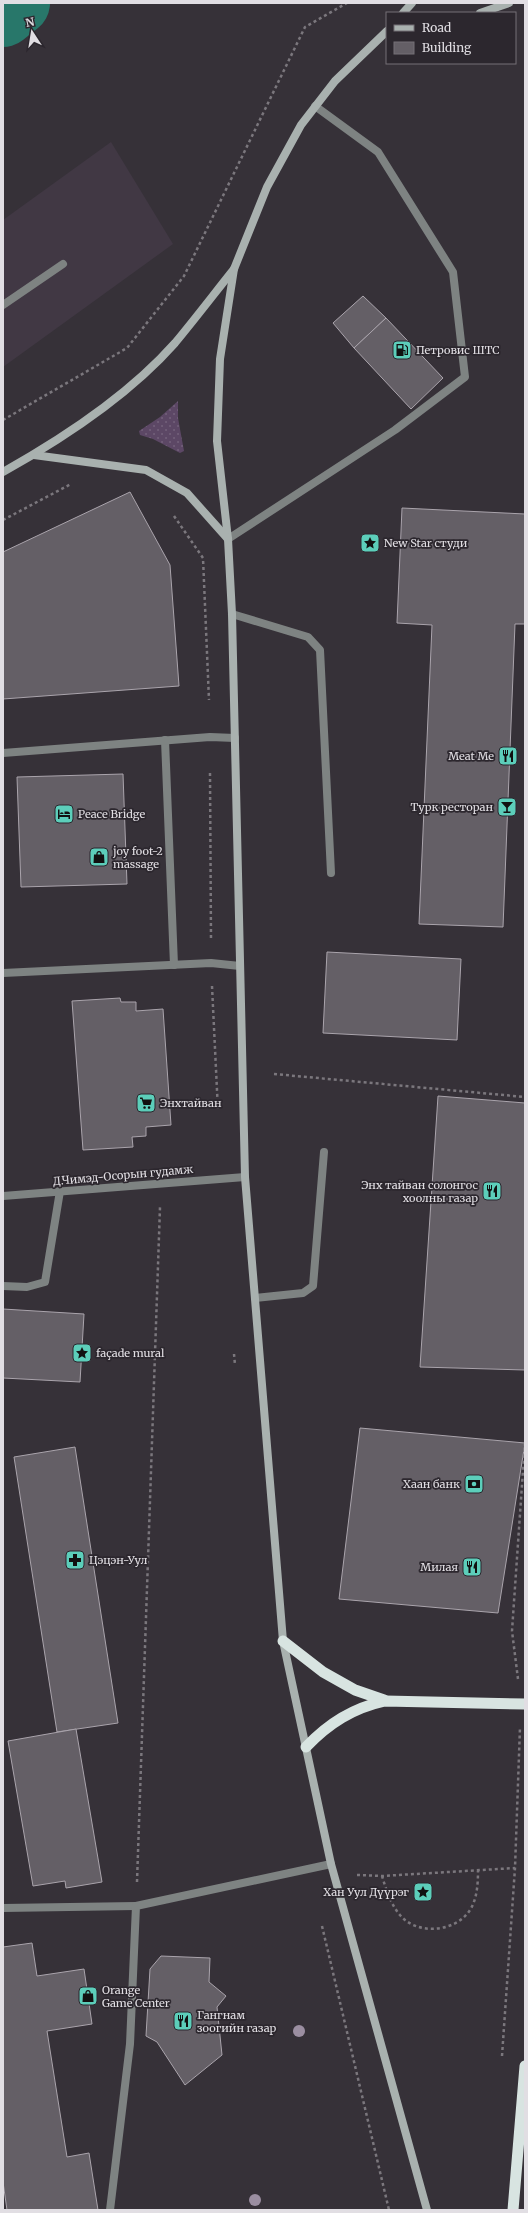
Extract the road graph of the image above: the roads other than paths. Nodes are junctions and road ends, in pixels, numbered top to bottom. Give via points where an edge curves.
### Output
1 (412, 3) edge
2 (509, 3) edge
3 (404, 12) edge
4 (483, 12) edge
5 (384, 37) edge
6 (315, 106) junction
7 (63, 264) dead end
8 (234, 269) junction
9 (3, 305) edge
10 (34, 455) junction
11 (3, 472) edge
12 (228, 539) junction
13 (232, 614) junction
14 (235, 738) junction
15 (165, 740) junction
16 (3, 753) edge
17 (331, 873) dead end
18 (174, 965) junction
19 (240, 966) junction
20 (3, 974) edge
21 (324, 1152) dead end
22 (245, 1177) junction
23 (60, 1191) junction
24 (3, 1196) edge
25 (3, 1286) edge
26 (255, 1298) junction
27 (283, 1641) junction
28 (385, 1701) junction
29 (523, 1704) edge
30 (306, 1747) junction
31 (331, 1864) junction
32 (136, 1906) junction
33 (3, 1908) edge
34 (525, 2066) edge
35 (110, 2210) edge
36 (427, 2210) edge
37 (513, 2210) edge

1 - 3 main road
2 - 4 main road
5 - 6 main road via 335,81
6 - 8 main road via 301,125 267,187
6 - 12 street via 378,152 453,272 465,377 395,430
7 - 9 street
8 - 10 main road via 174,344 119,396
8 - 12 main road via 220,359 217,441
10 - 11 main road
10 - 12 main road via 146,470 187,493
12 - 13 main road
13 - 14 main road
13 - 17 street via 308,637 320,650
14 - 15 street
14 - 19 main road
15 - 16 street
15 - 18 street
18 - 19 street via 211,963
18 - 20 street
19 - 22 main road
21 - 26 street via 313,1286 303,1293
22 - 23 street, Д.Чимэд-Осорын гудамж
22 - 26 main road
23 - 24 street, Д.Чимэд-Осорын гудамж
23 - 25 street via 45,1282 26,1287
26 - 27 main road
27 - 28 highway via 323,1672 354,1690
27 - 30 main road
28 - 29 highway
28 - 30 highway via 364,1706 338,1719
30 - 31 main road
31 - 32 street
31 - 36 main road
32 - 33 street
32 - 35 street via 130,2044
34 - 37 highway

